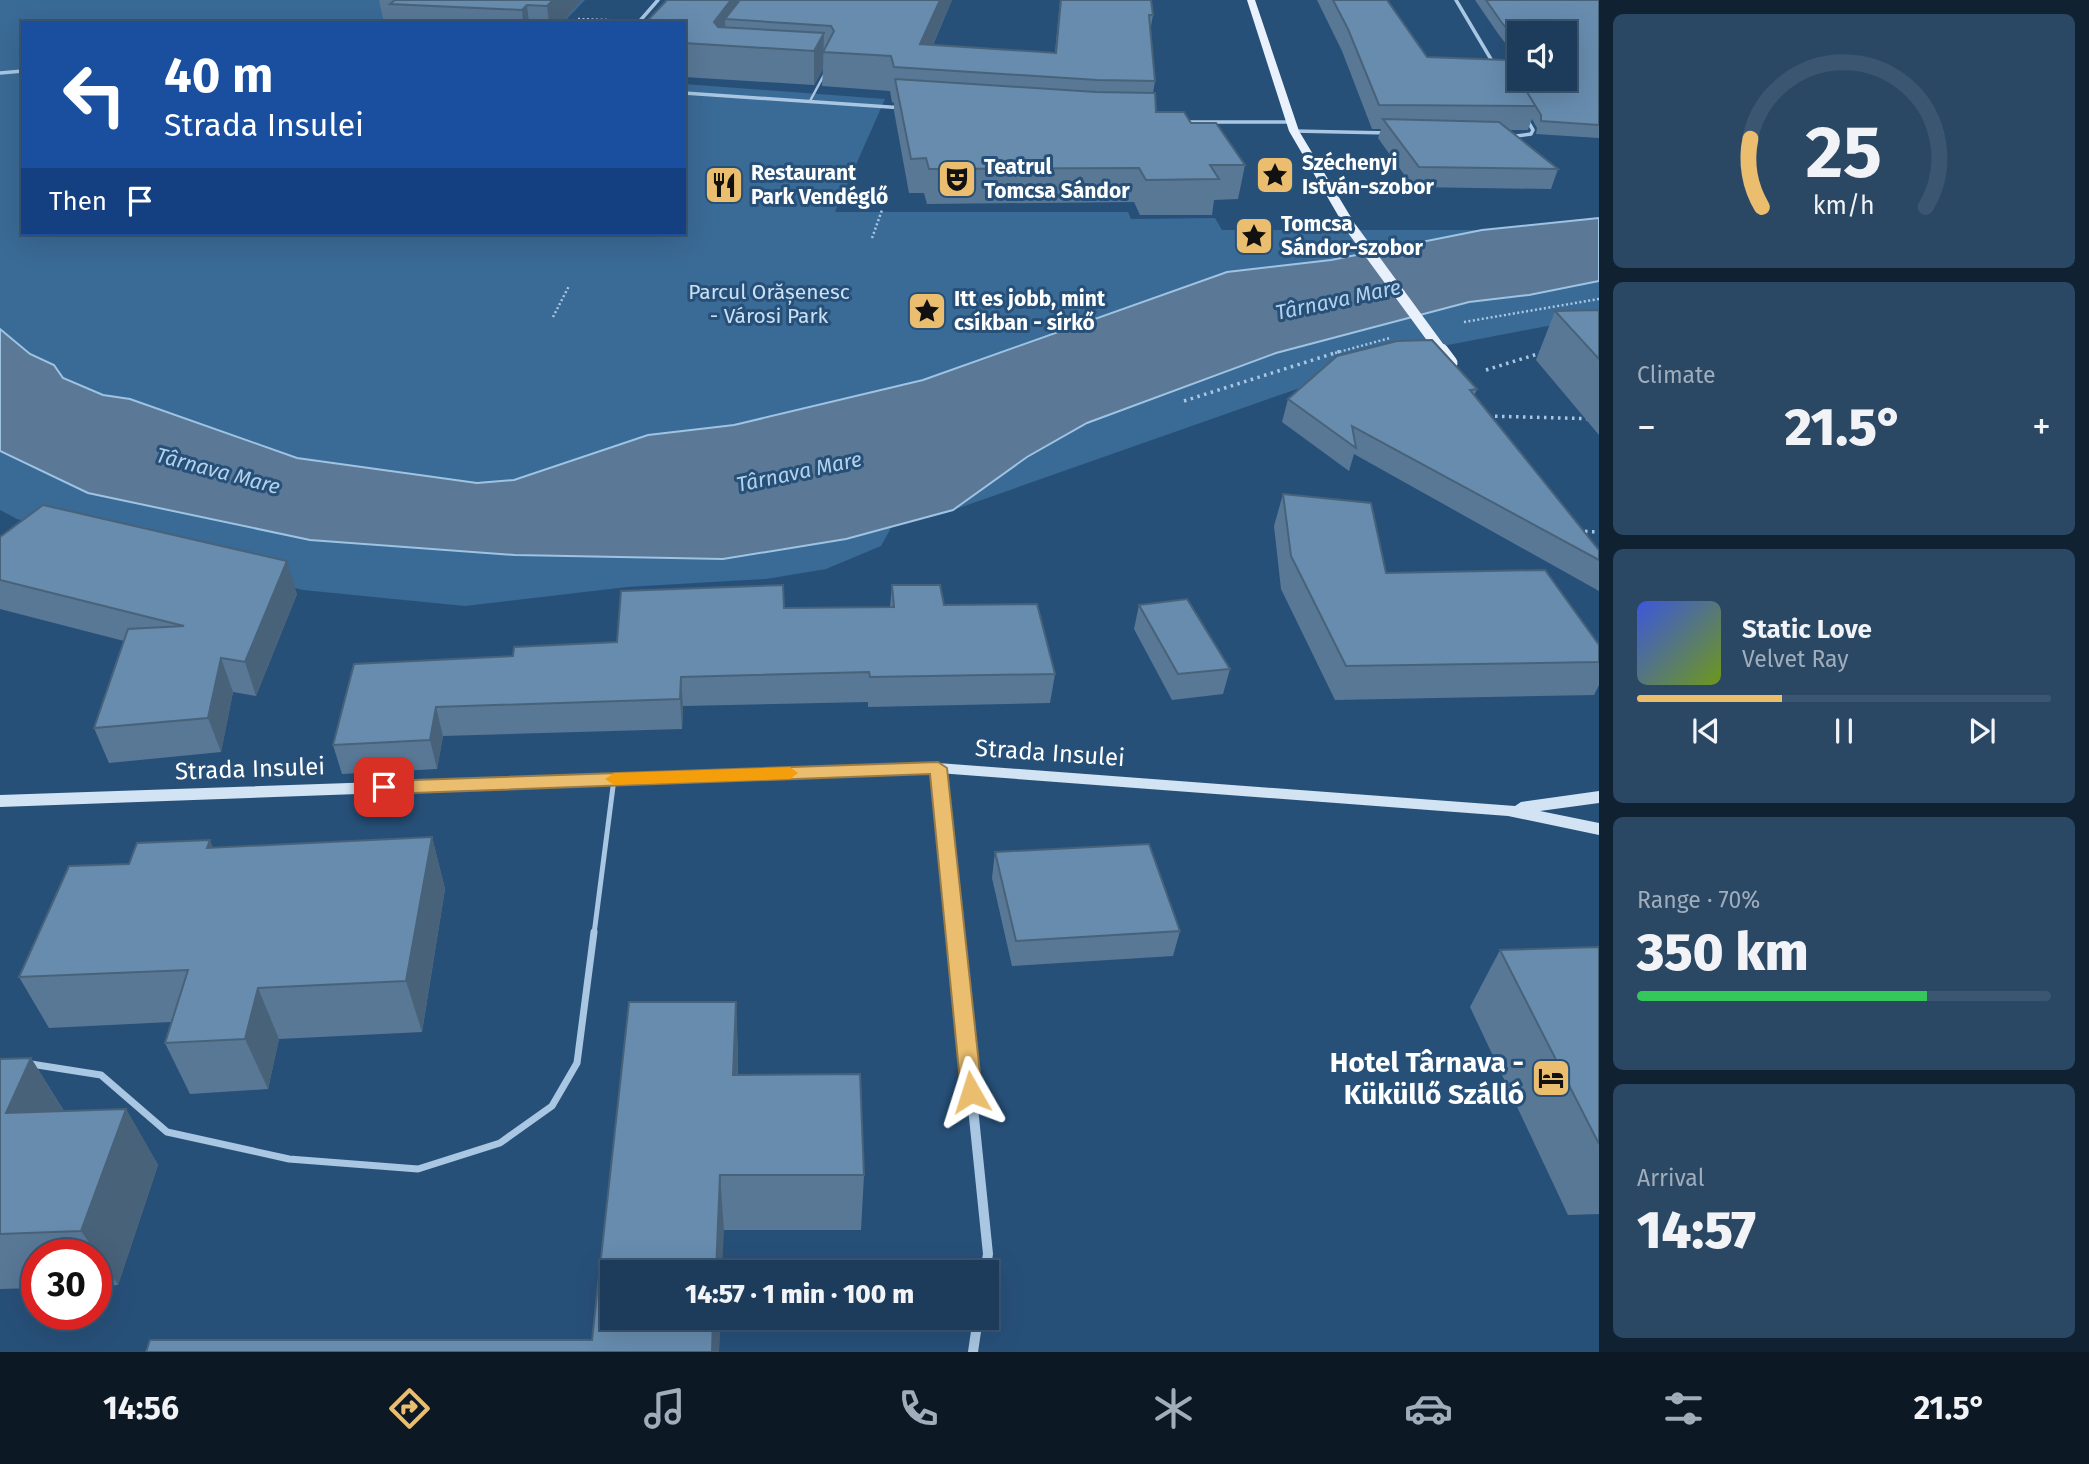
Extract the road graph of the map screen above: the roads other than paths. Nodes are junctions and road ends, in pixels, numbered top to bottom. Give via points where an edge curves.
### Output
1 (658, 0) edge
2 (1251, 0) edge
3 (1456, 0) edge
4 (640, 21) edge
5 (831, 63) edge
6 (21, 71) edge
7 (1498, 71) edge
8 (0, 73) edge
9 (686, 93) edge
10 (810, 101) junction
11 (1519, 106) edge
12 (916, 108) edge
13 (1170, 122) edge
14 (1292, 126) junction
15 (1401, 134) edge
16 (1495, 136) edge
17 (1488, 416) edge
18 (938, 768) junction
19 (614, 779) junction
20 (1599, 797) edge
21 (0, 801) edge
22 (1508, 810) junction
23 (1599, 829) edge
24 (20, 1063) edge
25 (987, 1260) edge
26 (976, 1330) edge
27 (973, 1352) edge

1 - 4 street
2 - 14 main road
3 - 7 street
5 - 10 lane
6 - 8 street
9 - 10 street
10 - 12 street
11 - 16 street via 1531,134
13 - 14 street
14 - 15 street
14 - 17 main road, bridge via 1352,229
18 - 19 main road, Strada Insulei
18 - 22 main road, Strada Insulei
18 - 25 street
19 - 21 main road, Strada Insulei
19 - 24 lane via 577,1063 552,1106 500,1143 418,1169 289,1159 167,1132 102,1074
20 - 22 main road, Strada Insulei
22 - 23 main road, Strada Insulei
26 - 27 street

